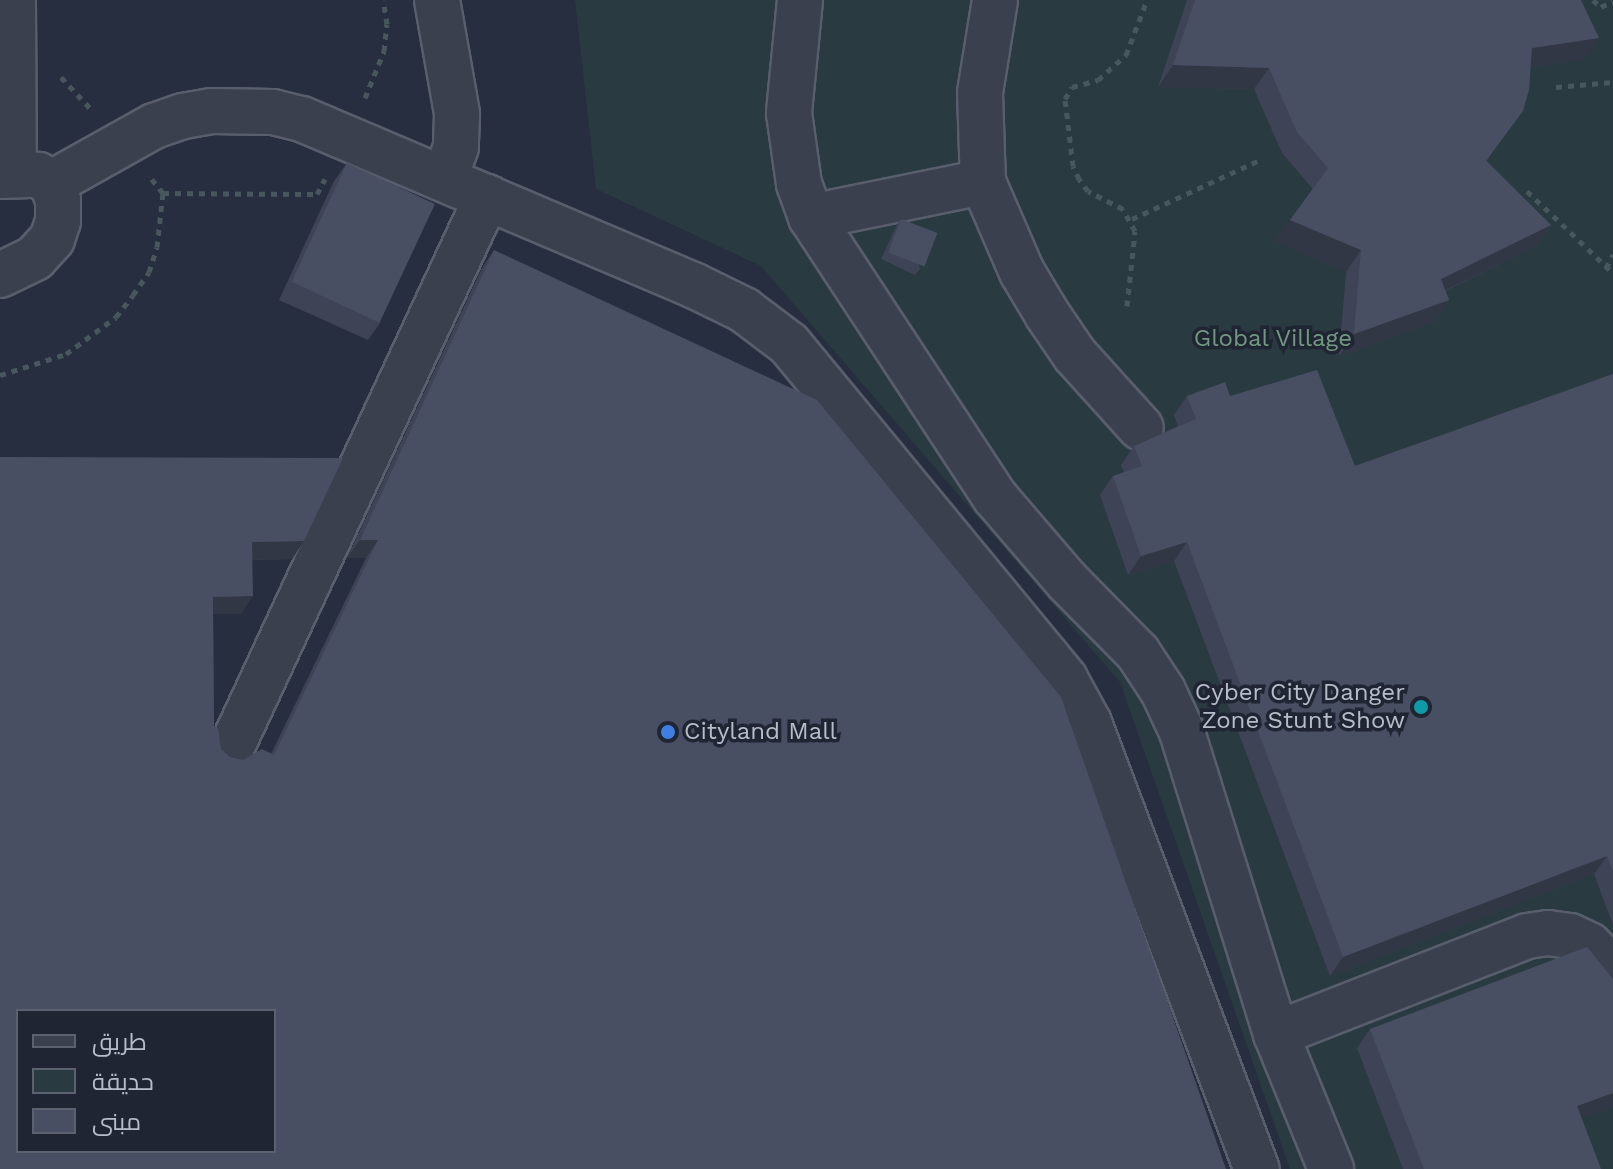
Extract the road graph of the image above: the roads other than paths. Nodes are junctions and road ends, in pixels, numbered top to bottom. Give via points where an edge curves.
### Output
1 (13, 0) edge
2 (437, 0) edge
3 (800, 0) edge
4 (995, 0) edge
5 (22, 178) edge
6 (445, 178) junction
7 (983, 182) junction
8 (487, 197) junction
9 (811, 217) junction
10 (0, 275) edge
11 (1141, 428) dead end
12 (229, 753) edge
13 (1613, 977) edge
14 (1276, 1034) junction
15 (1257, 1169) edge
16 (1331, 1169) edge

1 - 5 lane
2 - 6 lane via 457,114 456,147
3 - 9 lane via 789,113 799,184
4 - 7 lane via 980,93
5 - 6 lane via 154,126 242,109 302,119
5 - 10 lane via 58,210 52,239 35,258
6 - 8 lane
7 - 9 lane
7 - 11 lane via 1022,272 1047,314 1091,374
8 - 12 lane
8 - 15 lane via 693,285 744,310 789,344 1065,679 1089,723
9 - 14 lane via 995,497 1138,653 1163,691 1182,732
13 - 14 lane via 1589,945 1570,936 1527,936
14 - 16 lane

